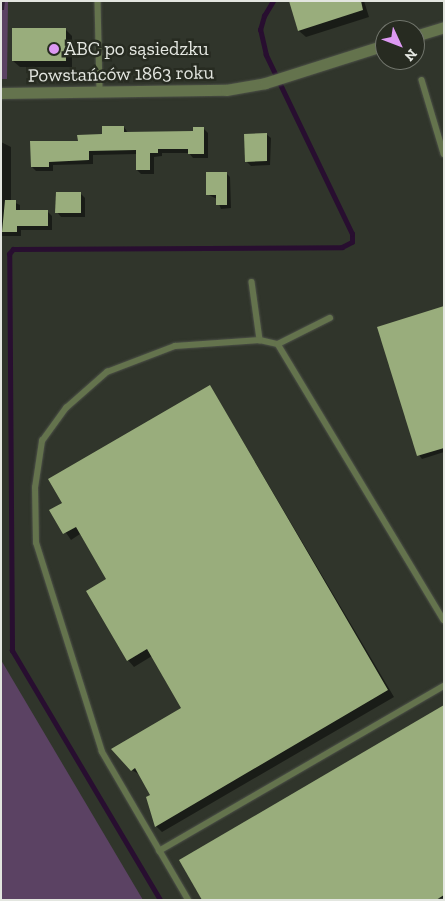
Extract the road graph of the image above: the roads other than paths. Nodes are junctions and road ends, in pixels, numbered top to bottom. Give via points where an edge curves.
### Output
1 (98, 1) edge
2 (444, 27) edge
3 (425, 33) edge
4 (375, 48) edge
5 (422, 80) dead end
6 (100, 92) junction
7 (1, 93) edge
8 (444, 128) edge
9 (436, 130) junction
10 (444, 154) edge
11 (252, 282) dead end
12 (330, 318) dead end
13 (260, 340) junction
14 (278, 344) junction
15 (444, 620) edge
16 (444, 686) edge
17 (159, 851) junction
18 (188, 900) edge

1 - 6 lane
2 - 3 street
4 - 6 street, Powstańców 1863 roku via 265,83 226,90
5 - 9 lane
6 - 7 street, Powstańców 1863 roku
8 - 9 lane
9 - 10 lane
11 - 13 lane
12 - 14 lane
13 - 14 lane
13 - 17 lane via 175,346 107,372 66,408 42,441 35,488 36,543 102,752
14 - 15 lane
16 - 17 lane
17 - 18 lane

